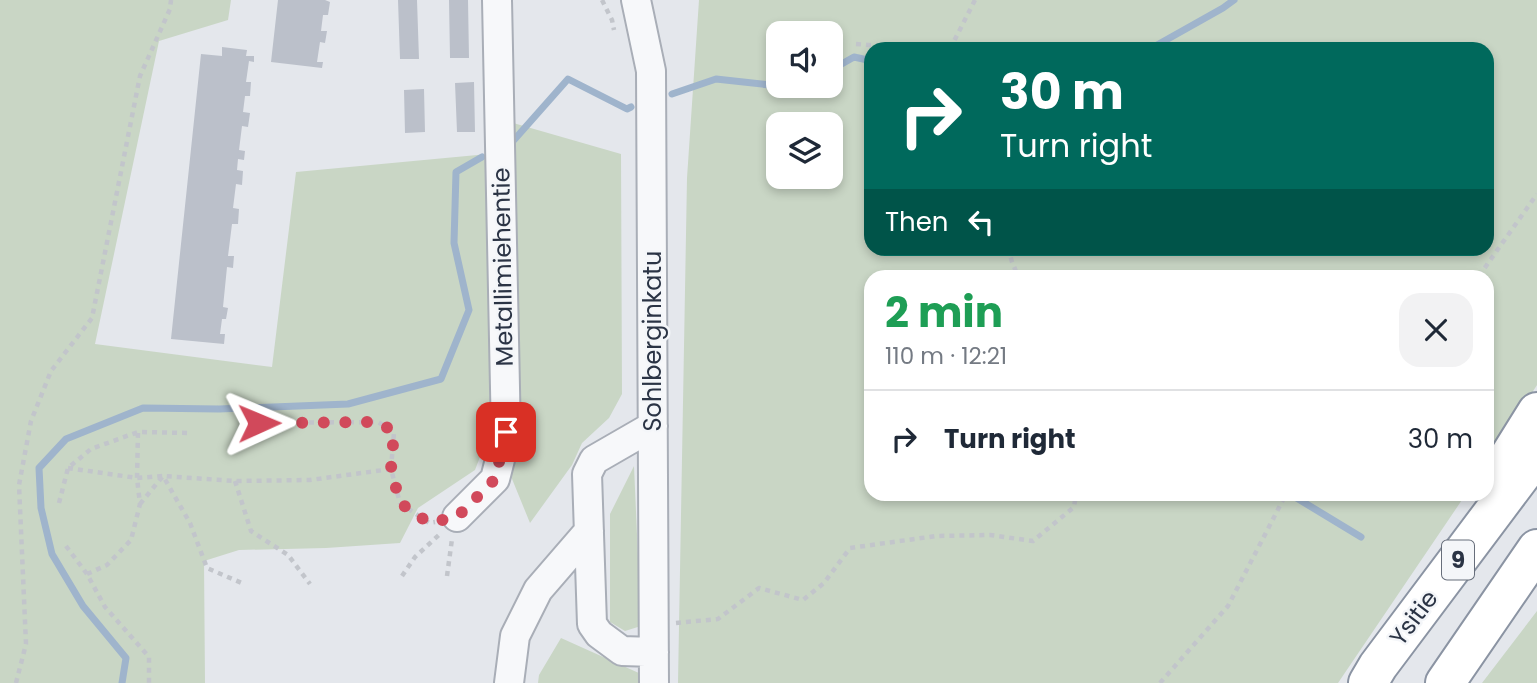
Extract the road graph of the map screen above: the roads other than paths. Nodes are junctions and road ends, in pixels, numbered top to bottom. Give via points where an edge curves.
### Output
1 (497, 0) edge
2 (636, 0) edge
3 (1537, 412) edge
4 (653, 426) junction
5 (1537, 454) edge
6 (1494, 481) edge
7 (1481, 501) edge
8 (457, 517) road end
9 (589, 531) junction
10 (1537, 550) edge
11 (654, 638) junction
12 (1373, 674) edge
13 (509, 683) edge
14 (654, 683) edge
15 (1445, 683) edge

1 - 8 street, Metallimiehentie via 506,432 495,479
2 - 4 street, Sohlberginkatu via 652,71
3 - 6 highway
4 - 9 street via 594,460 587,474
4 - 11 street, Sohlberginkatu
5 - 12 highway, Ysitie / 9
7 - 12 highway
9 - 11 street via 592,624 622,651
9 - 13 street via 538,590 515,636
10 - 15 highway, 9
11 - 14 street, Sohlberginkatu

